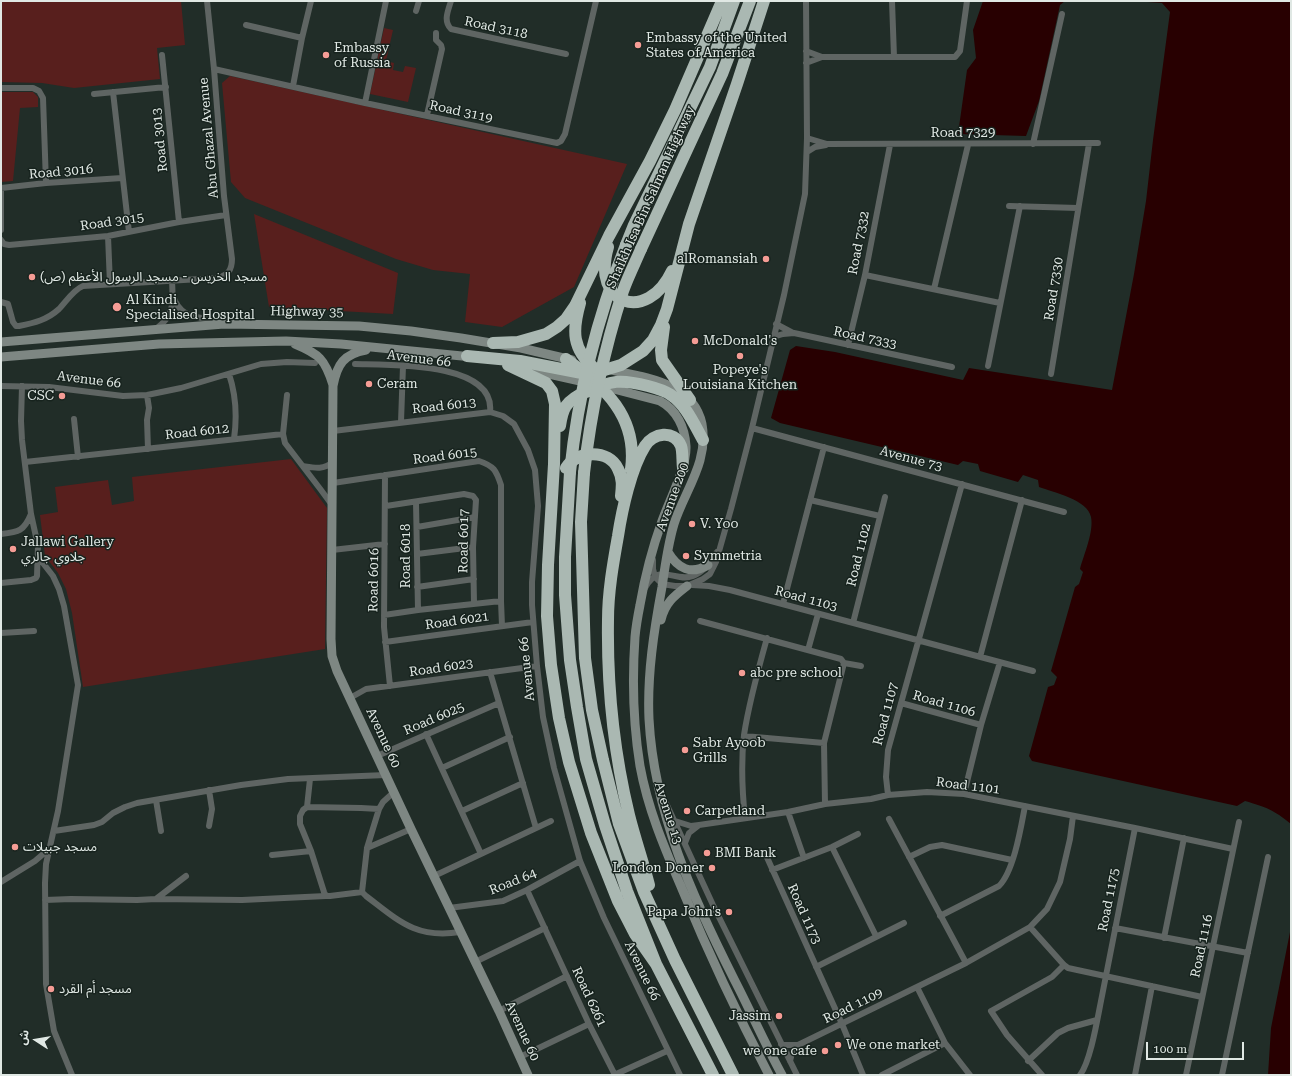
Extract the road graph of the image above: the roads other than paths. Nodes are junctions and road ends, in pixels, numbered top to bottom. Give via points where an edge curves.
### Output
1 (207, 1) edge
2 (311, 1) edge
3 (386, 1) edge
4 (419, 1) edge
5 (450, 1) edge
6 (596, 1) edge
7 (722, 1) edge
8 (734, 1) edge
9 (750, 1) edge
10 (764, 1) edge
11 (806, 1) edge
12 (892, 1) edge
13 (967, 1) edge
14 (416, 11) dead end
15 (1062, 14) dead end
16 (246, 25) dead end
17 (436, 33) dead end
18 (302, 38) junction
19 (806, 51) junction
20 (566, 54) dead end
21 (162, 56) dead end
22 (894, 57) junction
23 (822, 58) junction
24 (806, 63) junction
25 (214, 69) junction
26 (293, 86) junction
27 (166, 87) junction
28 (1, 88) edge
29 (113, 92) junction
30 (94, 94) dead end
31 (365, 103) junction
32 (427, 116) junction
33 (807, 138) junction
34 (827, 144) junction
35 (1033, 144) junction
36 (1089, 144) junction
37 (1098, 144) dead end
38 (890, 145) junction
39 (968, 145) junction
40 (807, 152) junction
41 (122, 178) junction
42 (46, 183) junction
43 (1, 188) edge
44 (1009, 206) dead end
45 (1020, 206) junction
46 (1078, 208) junction
47 (623, 211) junction
48 (226, 215) junction
49 (179, 222) junction
50 (1, 230) edge
51 (129, 232) junction
52 (108, 236) junction
53 (1, 240) edge
54 (681, 250) junction
55 (865, 275) junction
56 (172, 281) junction
57 (110, 284) junction
58 (585, 286) junction
59 (934, 289) junction
60 (173, 296) junction
61 (2, 302) edge
62 (1000, 303) junction
63 (667, 309) junction
64 (224, 324) junction
65 (776, 324) junction
66 (156, 329) junction
67 (794, 334) junction
68 (773, 337) junction
69 (286, 341) junction
70 (1, 342) edge
71 (493, 343) junction
72 (848, 345) junction
73 (377, 348) junction
74 (467, 356) junction
75 (1, 357) edge
76 (566, 359) joint
77 (316, 363) dead end
78 (355, 364) dead end
79 (508, 365) junction
80 (403, 366) junction
81 (988, 366) dead end
82 (952, 367) dead end
83 (596, 370) junction
84 (229, 374) junction
85 (1051, 374) dead end
86 (1, 386) edge
87 (22, 386) junction
88 (333, 386) junction
89 (609, 386) junction
90 (148, 395) junction
91 (287, 395) dead end
92 (690, 400) junction
93 (490, 412) junction
94 (74, 419) dead end
95 (401, 422) junction
96 (752, 428) junction
97 (333, 431) junction
98 (282, 434) junction
99 (234, 439) junction
100 (703, 440) junction
101 (824, 447) junction
102 (148, 449) junction
103 (78, 456) junction
104 (25, 462) junction
105 (333, 462) junction
106 (554, 464) junction
107 (303, 466) junction
108 (683, 468) junction
109 (385, 475) junction
110 (333, 483) junction
111 (630, 484) junction
112 (962, 484) junction
113 (885, 497) dead end
114 (810, 500) junction
115 (1022, 500) junction
116 (416, 502) junction
117 (386, 506) junction
118 (333, 507) junction
119 (1064, 512) dead end
120 (31, 514) junction
121 (880, 516) junction
122 (475, 517) junction
123 (550, 517) junction
124 (621, 518) junction
125 (417, 527) junction
126 (1, 534) edge
127 (656, 540) junction
128 (385, 544) junction
129 (721, 546) junction
130 (473, 547) junction
131 (332, 550) junction
132 (668, 552) junction
133 (417, 554) junction
134 (39, 558) junction
135 (708, 565) junction
136 (664, 574) junction
137 (474, 579) junction
138 (659, 580) junction
139 (1, 583) edge
140 (687, 586) junction
141 (417, 587) junction
142 (642, 594) junction
143 (501, 601) junction
144 (474, 603) junction
145 (782, 604) junction
146 (418, 610) junction
147 (818, 614) junction
148 (384, 615) junction
149 (700, 621) dead end
150 (533, 622) junction
151 (853, 623) junction
152 (502, 626) junction
153 (34, 630) dead end
154 (1, 633) edge
155 (767, 638) junction
156 (918, 640) junction
157 (385, 642) junction
158 (808, 650) junction
159 (980, 657) junction
160 (1000, 662) junction
161 (844, 663) junction
162 (537, 666) junction
163 (861, 666) dead end
164 (1034, 671) dead end
165 (490, 672) junction
166 (390, 686) junction
167 (649, 697) junction
168 (350, 698) junction
169 (499, 703) junction
170 (901, 703) junction
171 (981, 725) junction
172 (426, 734) junction
173 (744, 736) junction
174 (510, 737) junction
175 (824, 743) junction
176 (377, 756) junction
177 (442, 768) junction
178 (386, 775) junction
179 (310, 779) junction
180 (523, 783) junction
181 (658, 788) junction
182 (209, 790) junction
183 (394, 792) junction
184 (964, 794) junction
185 (888, 795) junction
186 (156, 800) junction
187 (825, 804) junction
188 (1025, 806) junction
189 (307, 807) junction
190 (379, 809) junction
191 (462, 811) junction
192 (788, 812) junction
193 (1073, 816) junction
194 (745, 818) junction
195 (889, 818) dead end
196 (550, 821) dead end
197 (675, 821) junction
198 (1239, 822) dead end
199 (699, 825) junction
200 (209, 826) dead end
201 (536, 828) junction
202 (1135, 828) junction
203 (411, 829) junction
204 (54, 831) junction
205 (160, 831) dead end
206 (858, 834) dead end
207 (1184, 838) junction
208 (685, 843) junction
209 (832, 847) junction
210 (367, 848) junction
211 (49, 849) junction
212 (1233, 849) junction
213 (311, 851) junction
214 (765, 853) dead end
215 (481, 854) junction
216 (272, 855) dead end
217 (909, 857) junction
218 (1268, 857) dead end
219 (804, 858) junction
220 (1012, 860) junction
221 (580, 861) junction
222 (772, 870) junction
223 (186, 876) dead end
224 (434, 876) junction
225 (1, 882) edge
226 (527, 890) junction
227 (362, 892) junction
228 (326, 896) junction
229 (156, 899) junction
230 (45, 900) junction
231 (450, 908) junction
232 (940, 916) junction
233 (904, 923) dead end
234 (1030, 927) junction
235 (545, 928) junction
236 (1115, 928) junction
237 (460, 932) junction
238 (876, 936) junction
239 (1164, 938) junction
240 (1213, 947) junction
241 (1248, 953) junction
242 (675, 960) junction
243 (475, 962) junction
244 (966, 963) junction
245 (656, 964) junction
246 (1064, 965) junction
247 (816, 967) junction
248 (567, 976) junction
249 (1105, 977) junction
250 (1152, 986) junction
251 (917, 987) junction
252 (1202, 997) junction
253 (499, 1011) junction
254 (1097, 1020) junction
255 (589, 1024) junction
256 (842, 1024) junction
257 (945, 1042) junction
258 (781, 1044) junction
259 (798, 1045) junction
260 (668, 1051) junction
261 (520, 1057) junction
262 (790, 1061) junction
263 (1028, 1061) junction
264 (72, 1075) edge
265 (528, 1075) edge
266 (615, 1075) edge
267 (680, 1075) edge
268 (713, 1075) edge
269 (733, 1075) edge
270 (769, 1075) edge
271 (782, 1075) edge
272 (797, 1075) edge
273 (863, 1075) edge
274 (882, 1075) edge
275 (970, 1075) edge
276 (1042, 1075) edge
277 (1080, 1075) edge
278 (1135, 1075) edge
279 (1186, 1075) edge
280 (1222, 1075) edge

1 - 25 street, Abu Ghazal Avenue
2 - 18 street
3 - 31 street
4 - 14 street
5 - 20 street, Road 3118 via 446,20 449,27 454,30
6 - 32 street, Road 3119 via 565,134 561,141 552,142
7 - 47 highway via 675,110
8 - 245 highway, Shaikh Isa Bin Salman Highway, bridge via 710,67 634,225 615,274 595,337 579,405 570,472 565,594 570,660 578,714 586,759 605,825 627,891
9 - 242 highway, Shaikh Isa Bin Salman Highway, bridge via 722,74 624,290 609,336 594,404 584,472 581,522 583,595 592,710 619,824 644,892
10 - 54 highway
11 - 19 street
12 - 22 street
13 - 22 street via 958,54 952,58
15 - 35 street
16 - 18 street
17 - 32 street via 436,40 442,50
18 - 26 street
19 - 23 street
19 - 24 street
21 - 27 street, Road 3013
22 - 23 street
23 - 24 street
24 - 33 street
25 - 26 street, Road 3119
25 - 48 street, Abu Ghazal Avenue
26 - 31 street, Road 3119
27 - 29 street
27 - 49 street, Road 3013
28 - 42 street via 33,88 39,91 43,98
29 - 30 street
29 - 41 street
31 - 32 street, Road 3119
33 - 34 street, Road 7329
33 - 40 street
34 - 38 street, Road 7329
34 - 40 street, Road 7329
35 - 36 street, Road 7329
35 - 39 street, Road 7329
36 - 37 street, Road 7329
36 - 46 street, Road 7330
38 - 39 street, Road 7329
38 - 55 street, Road 7332
39 - 59 street
40 - 65 street via 805,194
41 - 42 street, Road 3016
41 - 51 street
42 - 43 street, Road 3016
43 - 50 street
44 - 45 street
45 - 46 street
45 - 62 street
46 - 85 street, Road 7330
47 - 54 highway via 608,248 605,266 609,288 619,299 640,301 656,293 666,282
47 - 58 highway
48 - 49 street, Road 3015
48 - 56 street, Abu Ghazal Avenue via 232,259 228,273 224,277
49 - 51 street, Road 3015
51 - 52 street, Road 3015
52 - 53 street, Road 3015 via 9,245
52 - 57 street
54 - 63 highway
55 - 59 street
55 - 72 street, Road 7332
56 - 57 street
56 - 60 street
57 - 61 street via 87,285 77,289 52,315 19,326 14,324 10,306
58 - 71 highway via 566,319 546,334 518,342
58 - 83 highway via 575,327 576,341 581,354
59 - 62 street
60 - 64 street via 175,303 185,313
60 - 66 street via 166,321
62 - 81 street
63 - 83 highway via 653,340 643,351 621,365
63 - 92 highway via 662,339 662,360
64 - 66 street, Highway 35
64 - 71 street, Highway 35 via 359,326 411,330
65 - 67 street
65 - 68 street
66 - 70 street, Highway 35
67 - 68 street, Road 7333
67 - 72 street, Road 7333
68 - 96 street
69 - 73 street
69 - 75 street via 159,344
69 - 88 street via 310,350 324,362
71 - 76 street, Highway 35
72 - 82 street, Road 7333
73 - 74 street
73 - 88 street via 356,352 346,357 340,364
74 - 79 street
74 - 83 highway
76 - 83 highway
77 - 84 street, Avenue 66 via 261,364
78 - 80 street, Avenue 66
79 - 89 street
79 - 106 highway via 546,383 552,391 555,404
80 - 93 street, Avenue 66 via 458,374 476,383 486,393 490,402
80 - 95 street, Road 6013
83 - 89 highway
83 - 92 street, Avenue 200 via 664,383 679,390
84 - 90 street, Avenue 66
84 - 99 street via 236,427
86 - 87 street, Avenue 66
87 - 90 street, Avenue 66 via 112,395
87 - 104 street via 21,421
88 - 97 street, Avenue 60
89 - 100 highway via 618,381 630,381 657,388 672,396 684,407
89 - 106 highway via 578,396 566,406 562,414
89 - 108 street, Avenue 200 via 660,402 672,409 684,432 686,447
89 - 111 highway via 610,396 624,417 630,436 633,457
90 - 102 street
91 - 98 street
92 - 100 street, Avenue 200 via 702,424
93 - 95 street, Road 6013
93 - 150 street, Avenue 66 via 503,416 514,424 535,470 538,506 532,582
94 - 103 street
95 - 97 street, Road 6013
96 - 101 street, Avenue 73
96 - 129 street
97 - 105 street, Avenue 60
98 - 99 street, Road 6012
98 - 107 street via 285,443
99 - 102 street, Road 6012
100 - 132 street, Avenue 200 via 696,473 674,525
101 - 112 street, Avenue 73
101 - 114 street
102 - 103 street, Road 6012
103 - 104 street, Road 6012
104 - 120 street
105 - 107 street via 320,468
105 - 110 street, Avenue 60
106 - 123 highway
107 - 118 street
108 - 111 highway via 681,446 676,440 662,434 655,436 643,449
108 - 127 street, Avenue 200
109 - 110 street, Road 6015
109 - 117 street, Road 6016
109 - 143 street, Road 6015 via 479,461 489,464 496,472 501,485
110 - 118 street, Avenue 60
111 - 124 highway
112 - 115 street, Avenue 73
112 - 156 street
113 - 121 street, Road 1102
114 - 121 street, Road 1102
114 - 145 street
115 - 119 street, Avenue 73
115 - 159 street
116 - 117 street, Road 6017
116 - 122 street, Road 6017 via 469,494 476,500
116 - 125 street, Road 6018
117 - 128 street, Road 6016
118 - 131 street, Avenue 60
120 - 126 street via 20,531
120 - 134 street
121 - 151 street, Road 1102
122 - 125 street
122 - 130 street, Road 6017
123 - 124 highway via 556,490 568,465 579,457 594,455 604,456 613,461 622,477
123 - 245 highway via 547,616 558,718 591,833 618,901 635,934
124 - 242 highway via 608,619 614,734 629,815
125 - 133 street, Road 6018
127 - 138 street, Avenue 200 via 652,569
127 - 142 street, Avenue 13
128 - 131 street
128 - 148 street, Road 6016
129 - 135 street
129 - 140 street via 710,574 703,580
130 - 133 street
130 - 137 street, Road 6017
131 - 168 street, Avenue 60 via 332,656
132 - 135 street via 672,559 686,569 700,569
132 - 136 street, Avenue 200
133 - 141 street, Road 6018
134 - 139 street via 36,578
134 - 204 street via 53,576 59,589 78,685
135 - 136 street via 691,577
136 - 138 street, Avenue 200
137 - 141 street
137 - 144 street, Road 6017
138 - 140 street via 671,586
138 - 142 street, Avenue 200 via 648,584
138 - 167 street, Avenue 13
140 - 145 street, Road 1103 via 719,587
140 - 167 street via 671,599 663,610 656,652 654,691
141 - 146 street, Road 6018
142 - 270 street, Avenue 13 via 635,634 632,683 636,736 651,812 699,930
143 - 144 street
143 - 152 street, Road 6015
144 - 146 street
145 - 147 street, Road 1103
146 - 148 street
147 - 151 street, Road 1103
147 - 158 street
148 - 157 street, Road 6016
149 - 155 street
150 - 152 street, Road 6021
150 - 162 street, Avenue 66
151 - 156 street, Road 1103
152 - 157 street, Road 6021
153 - 154 street
155 - 158 street
155 - 173 street via 753,688
156 - 159 street, Road 1103
156 - 170 street, Road 1107
157 - 166 street, Road 6016
158 - 161 street via 841,659
159 - 160 street, Road 1103
160 - 164 street, Road 1103
160 - 171 street, Road 1106
161 - 163 street
161 - 175 street
162 - 165 street, Road 6023
162 - 221 street, Avenue 66 via 543,716 554,768
165 - 166 street, Road 6023
165 - 169 street
166 - 168 street, Road 6023 via 366,689
167 - 181 street, Avenue 13 via 650,738
168 - 176 street, Avenue 60
169 - 172 street, Road 6025
169 - 174 street
170 - 171 street, Road 1106
170 - 185 street, Road 1107 via 886,759
171 - 184 street, Road 1106
172 - 176 street, Road 6025
172 - 177 street
173 - 175 street
173 - 194 street via 742,798
174 - 177 street
174 - 180 street
175 - 187 street
176 - 178 street, Avenue 60
177 - 191 street
178 - 179 street
178 - 183 street, Avenue 60
179 - 182 street
179 - 189 street
180 - 191 street
180 - 201 street
181 - 197 street
181 - 271 street, Avenue 13 via 672,840 708,928
182 - 186 street
182 - 200 street via 212,809
183 - 190 street
183 - 203 street, Avenue 60
184 - 185 street, Road 1101 via 927,792
184 - 188 street, Road 1101
185 - 187 street, Road 1101
186 - 204 street via 125,807 94,826
186 - 205 street
187 - 192 street, Road 1101
188 - 193 street, Road 1101
188 - 220 street
189 - 190 street
189 - 213 street via 302,810 300,824
190 - 210 street
191 - 215 street
192 - 194 street, Road 1101
192 - 219 street
193 - 202 street, Road 1101
193 - 234 street, Road 1109 via 1060,882 1047,909
194 - 199 street, Road 1101
195 - 217 street
196 - 201 street
197 - 199 street, Road 1101 via 692,826
197 - 208 street
198 - 212 street, Road 1116
199 - 208 street via 689,833
201 - 215 street
202 - 207 street, Road 1101
202 - 236 street, Road 1175
203 - 210 street
203 - 224 street, Avenue 60
204 - 211 street
206 - 209 street
207 - 212 street, Road 1101
207 - 239 street
208 - 258 street
209 - 219 street
209 - 238 street
210 - 227 street
211 - 225 street
211 - 230 street
212 - 240 street, Road 1116
213 - 216 street
213 - 228 street
214 - 222 street, Road 1173
215 - 224 street
217 - 220 street via 930,847 942,845
217 - 232 street
218 - 241 street
219 - 222 street
220 - 232 street via 1007,877 999,886
221 - 226 street, Road 64
221 - 260 street, Avenue 66 via 604,918
222 - 247 street, Road 1173
223 - 229 street
224 - 231 street, Avenue 60
226 - 231 street, Road 64 via 503,901
226 - 235 street, Road 6261
227 - 228 street
227 - 237 street via 394,918 419,931 440,934
228 - 229 street via 242,900
229 - 230 street
230 - 264 street via 46,984 54,1031
231 - 237 street, Avenue 60
232 - 244 street
233 - 238 street
234 - 244 street, Road 1109
234 - 246 street
235 - 243 street
235 - 248 street, Road 6261
236 - 239 street
236 - 249 street, Road 1175
237 - 243 street, Avenue 60
238 - 247 street
239 - 240 street
240 - 241 street
240 - 252 street, Road 1116
241 - 280 street
242 - 269 highway, Shaikh Isa Bin Salman Highway
243 - 253 street, Avenue 60
244 - 251 street, Road 1109
245 - 268 highway, Shaikh Isa Bin Salman Highway
246 - 249 street via 1072,970
246 - 263 street via 1052,977 991,1011
247 - 256 street, Road 1173
248 - 253 street
248 - 255 street, Road 6261
249 - 250 street
249 - 254 street, Road 1175
250 - 252 street
250 - 278 street
251 - 256 street, Road 1109
251 - 257 street
252 - 279 street, Road 1116
253 - 261 street, Avenue 60
254 - 263 street via 1058,1033
254 - 277 street, Road 1175 via 1087,1061
255 - 261 street
255 - 266 street, Road 6261
256 - 259 street, Road 1109
256 - 273 street, Road 1173
257 - 274 street
257 - 275 street
258 - 259 street, Road 1109
258 - 262 street
259 - 262 street
260 - 266 street
260 - 267 street, Avenue 66
261 - 265 street, Avenue 60
262 - 272 street
263 - 276 street

